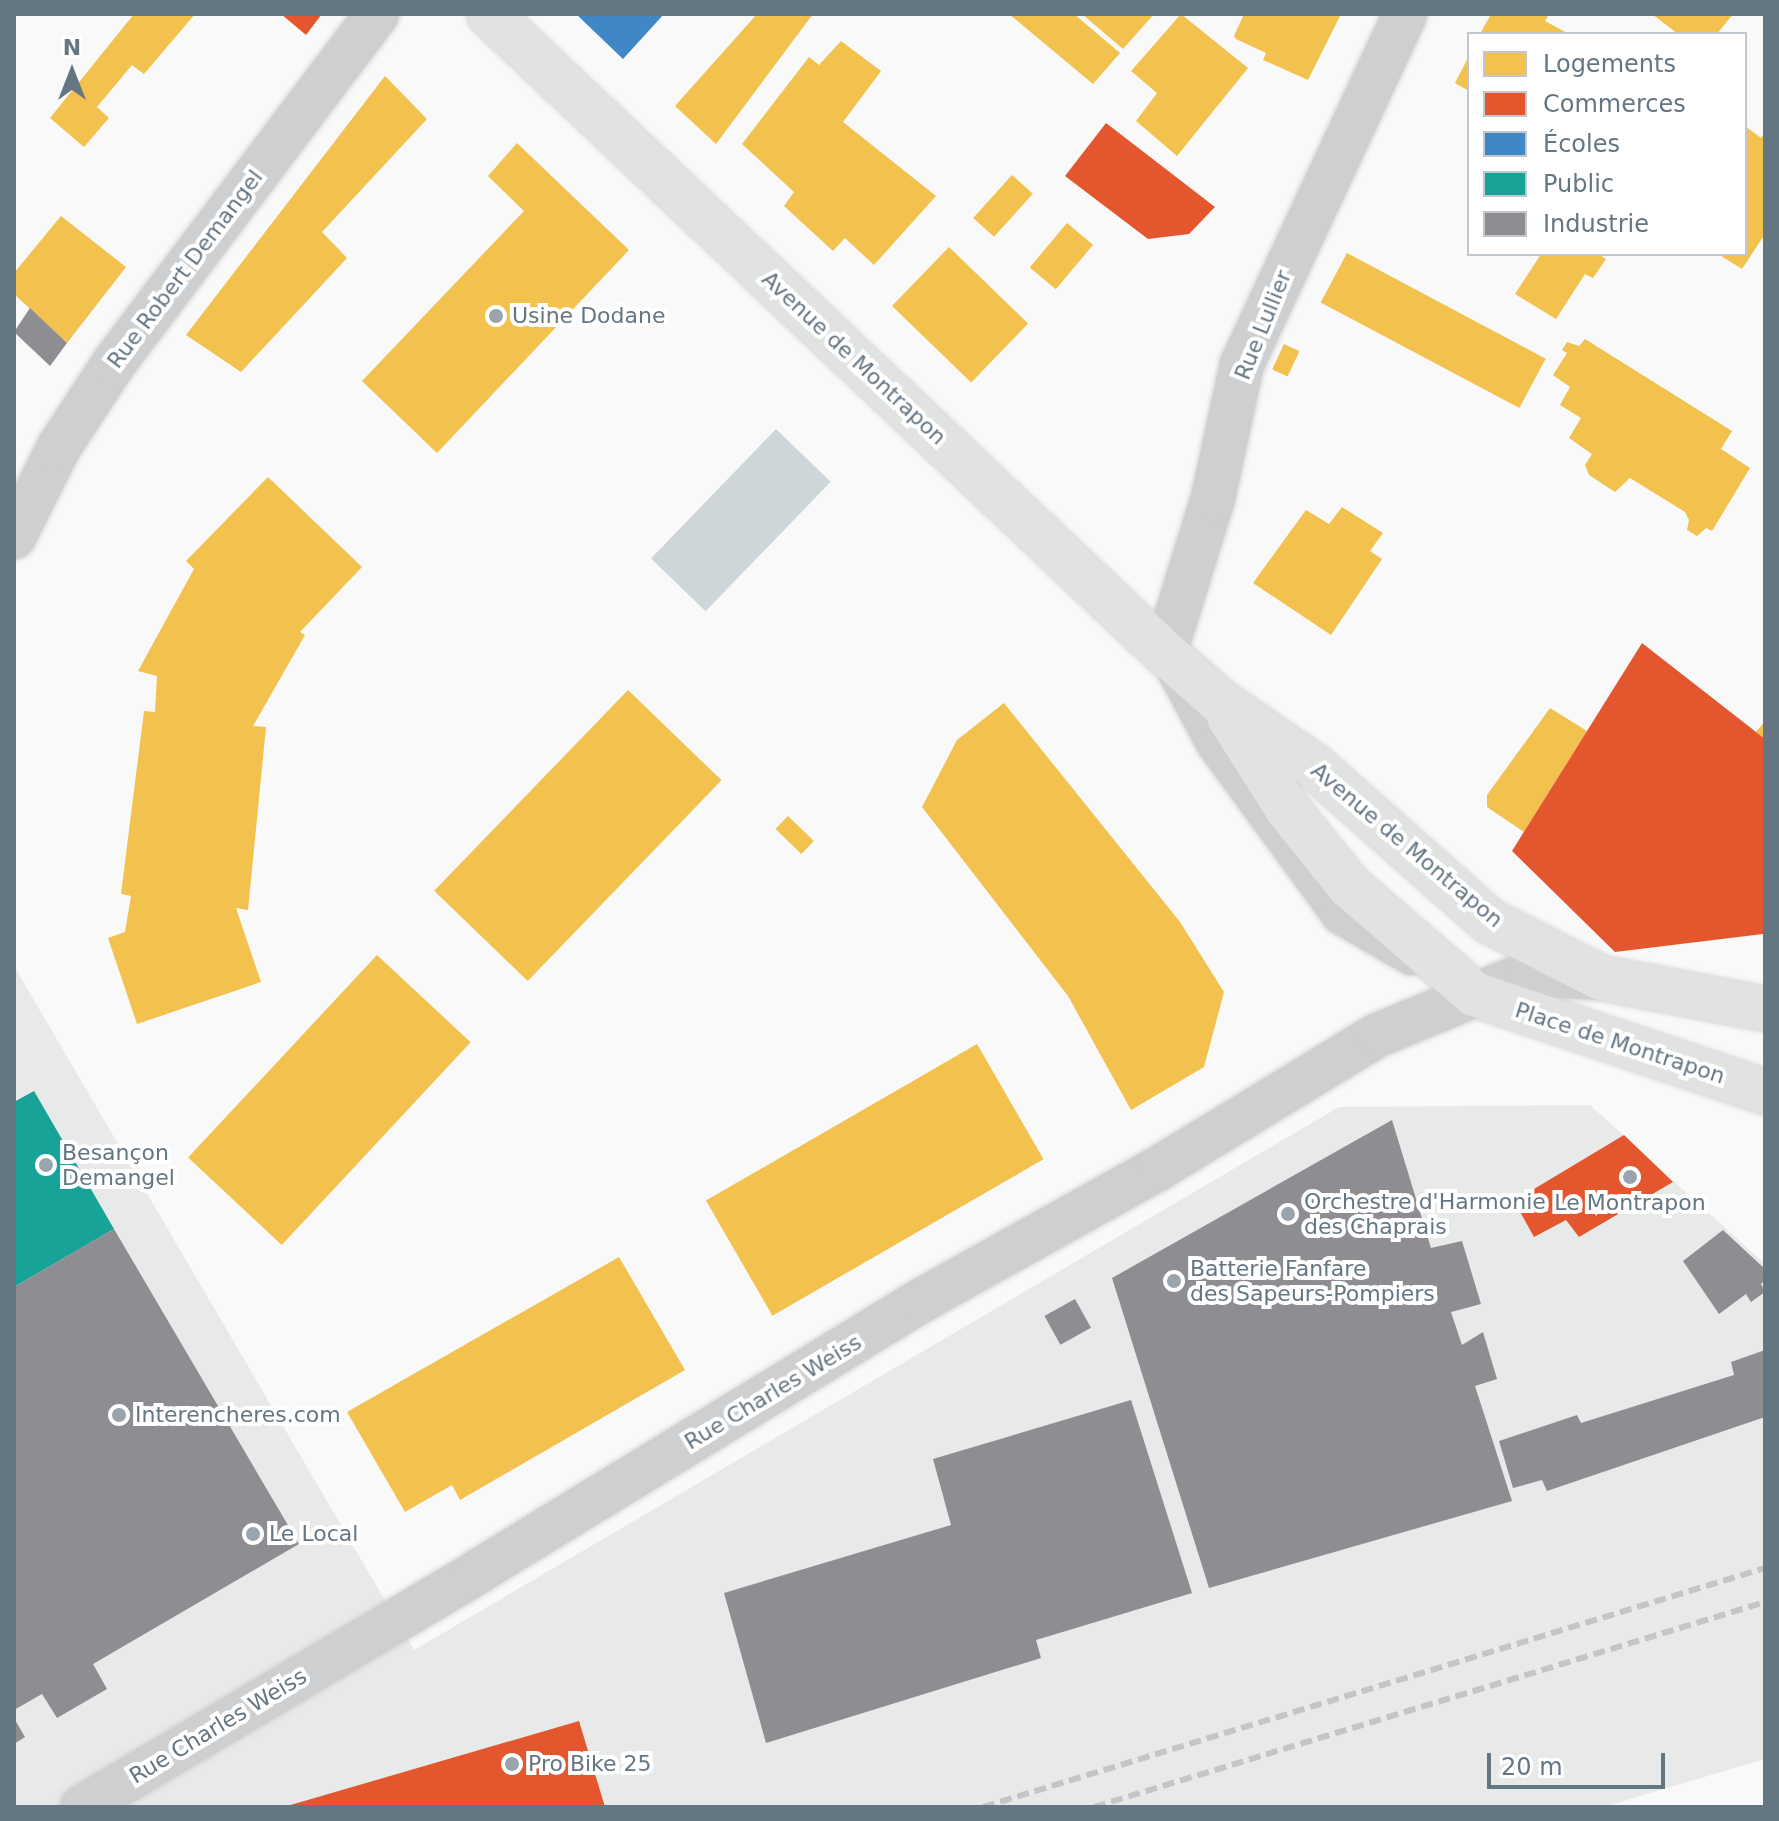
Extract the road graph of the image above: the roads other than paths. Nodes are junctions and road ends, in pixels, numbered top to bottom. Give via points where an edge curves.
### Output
1 (377, 14) edge
2 (489, 14) edge
3 (1405, 14) edge
4 (14, 537) edge
5 (1165, 653) junction
6 (1219, 701) junction
7 (1601, 978) junction
8 (1474, 994) junction
9 (1765, 1009) edge
10 (1765, 1092) edge
11 (82, 1807) edge

1 - 4 street, Rue Robert Demangel via 114,363 59,447
2 - 5 street, Avenue de Montrapon
3 - 5 street, Rue Lullier via 1242,364 1213,498
5 - 6 street, Avenue de Montrapon
5 - 8 lane via 1214,745 1340,917
6 - 7 street, Avenue de Montrapon via 1315,767 1489,921
6 - 8 street, Avenue de Montrapon via 1288,810 1349,886
7 - 8 street, Rue Charles Weiss via 1526,974
7 - 9 street
8 - 10 street, Place de Montrapon
8 - 11 street, Rue Charles Weiss via 1378,1035 1159,1168 922,1300

